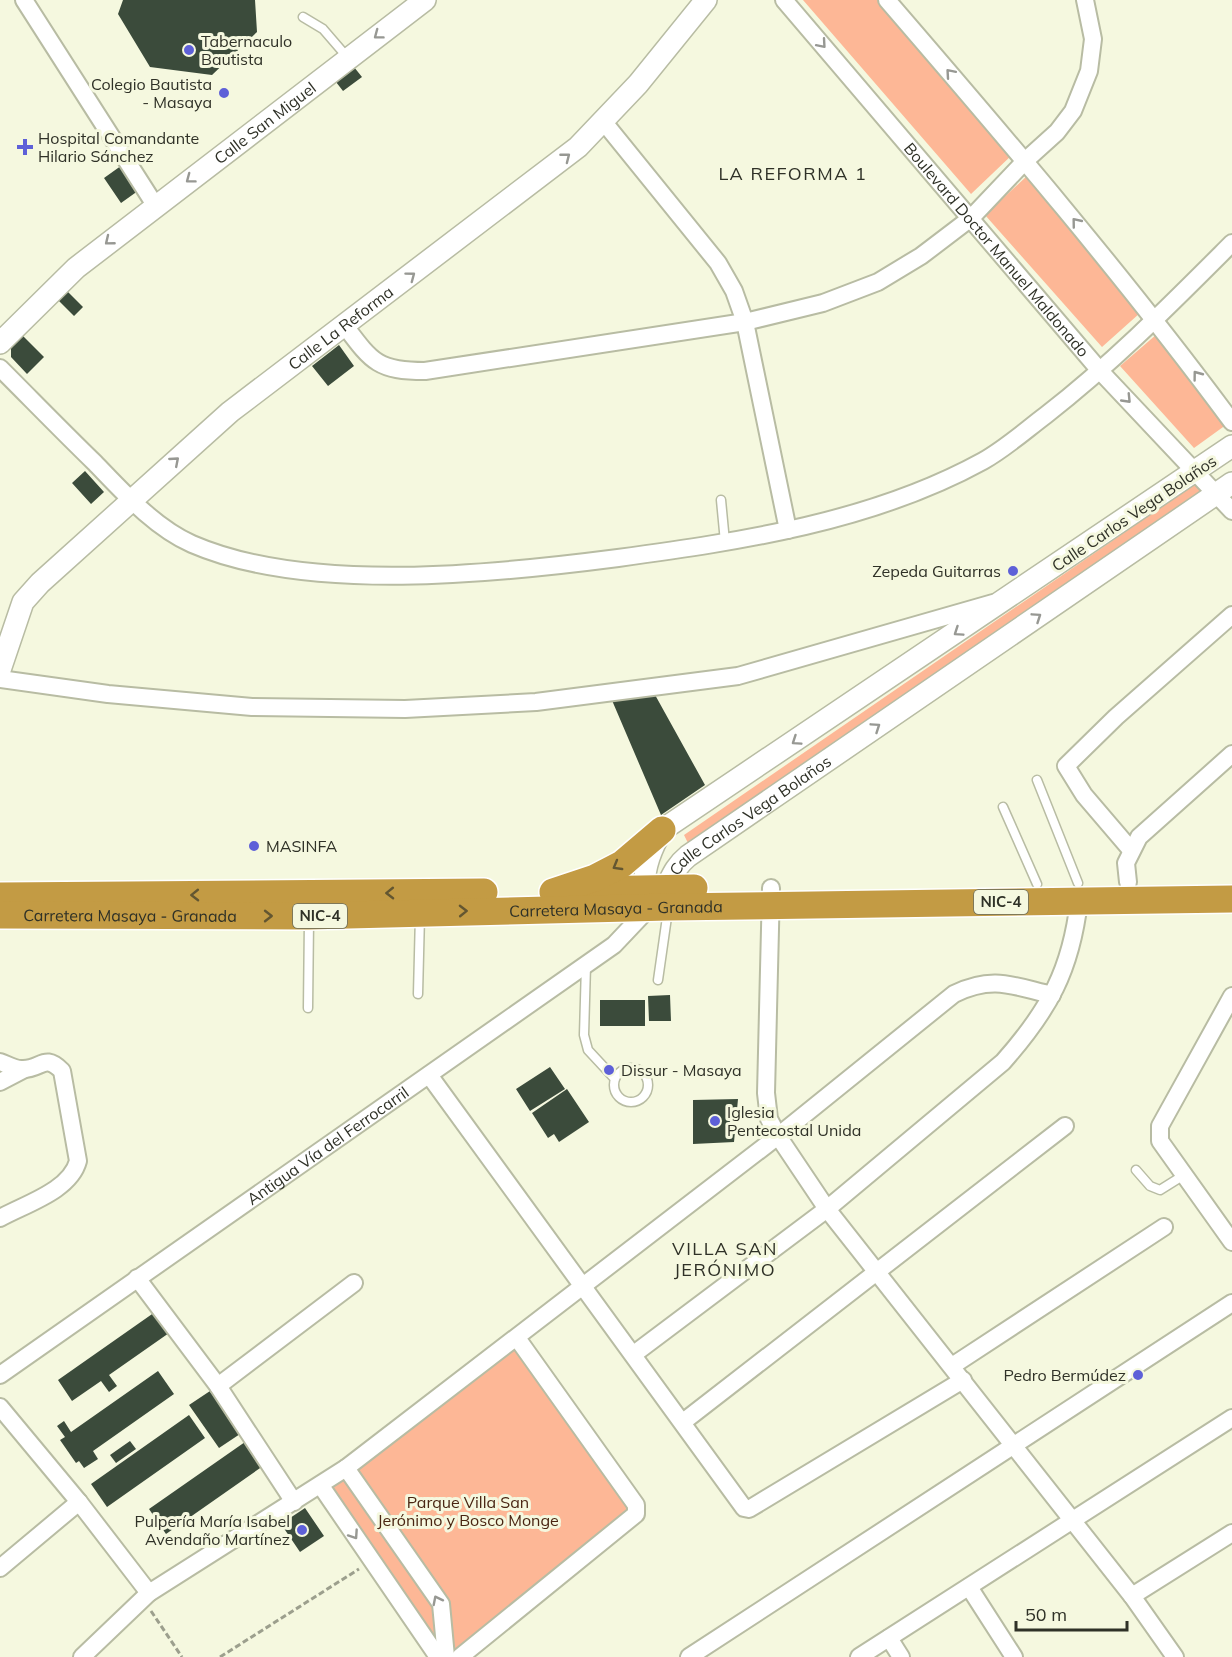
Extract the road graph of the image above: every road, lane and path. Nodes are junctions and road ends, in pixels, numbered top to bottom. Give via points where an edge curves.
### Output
1 (24, 0) edge
2 (425, 0) edge
3 (706, 0) edge
4 (784, 0) edge
5 (887, 0) edge
6 (1085, 0) edge
7 (303, 17) dead end
8 (348, 58) junction
9 (603, 121) junction
10 (1026, 160) junction
11 (155, 205) junction
12 (971, 218) junction
13 (1232, 243) edge
14 (1156, 319) junction
15 (745, 322) junction
16 (345, 326) junction
17 (0, 343) edge
18 (0, 368) edge
19 (1101, 372) junction
20 (1232, 422) edge
21 (1232, 446) edge
22 (1195, 471) junction
23 (1224, 488) edge
24 (131, 499) junction
25 (721, 500) dead end
26 (1232, 511) edge
27 (788, 530) junction
28 (725, 542) junction
29 (1009, 599) junction
30 (1232, 615) edge
31 (0, 670) edge
32 (0, 679) edge
33 (1231, 757) edge
34 (1037, 780) dead end
35 (1003, 807) dead end
36 (662, 830) junction
37 (1131, 850) junction
38 (1128, 882) junction
39 (1232, 882) edge
40 (1037, 884) junction
41 (553, 892) junction
42 (1079, 892) junction
43 (0, 897) edge
44 (770, 897) junction
45 (657, 898) junction
46 (1232, 899) edge
47 (420, 912) junction
48 (0, 915) edge
49 (308, 916) junction
50 (586, 964) junction
51 (658, 980) dead end
52 (418, 994) dead end
53 (1052, 994) junction
54 (1232, 996) edge
55 (308, 1008) dead end
56 (0, 1062) edge
57 (23, 1070) junction
58 (429, 1075) junction
59 (615, 1079) junction
60 (0, 1082) edge
61 (1065, 1126) dead end
62 (778, 1136) junction
63 (1136, 1170) dead end
64 (1185, 1175) junction
65 (827, 1209) junction
66 (0, 1218) edge
67 (1164, 1227) dead end
68 (1232, 1242) edge
69 (876, 1271) junction
70 (137, 1278) junction
71 (354, 1283) dead end
72 (581, 1286) junction
73 (1232, 1303) edge
74 (517, 1338) junction
75 (634, 1354) junction
76 (952, 1366) junction
77 (0, 1375) edge
78 (963, 1380) junction
79 (218, 1386) junction
80 (0, 1407) edge
81 (1232, 1418) edge
82 (683, 1422) junction
83 (1012, 1445) junction
84 (346, 1468) junction
85 (321, 1486) junction
86 (79, 1502) junction
87 (294, 1502) junction
88 (1071, 1520) junction
89 (1232, 1533) edge
90 (371, 1561) junction
91 (0, 1568) edge
92 (969, 1587) junction
93 (146, 1596) junction
94 (1132, 1596) junction
95 (889, 1638) junction
96 (82, 1657) edge
97 (182, 1657) edge
98 (220, 1657) edge
99 (438, 1657) edge
100 (446, 1657) edge
101 (460, 1657) edge
102 (689, 1657) edge
103 (859, 1657) edge
104 (901, 1657) edge
105 (1014, 1657) edge
106 (1175, 1657) edge

1 - 11 street
2 -> 8 street, Calle San Miguel
3 - 9 street, Calle La Reforma
4 -> 12 street, Boulevard Doctor Manuel Maldonado
10 -> 5 street
6 - 10 street via 1093,39 1082,92 1057,132
7 - 8 lane via 323,29
8 -> 11 street, Calle San Miguel
9 - 15 street via 718,263
16 -> 9 street, Calle La Reforma via 578,147
10 - 12 street
14 -> 10 street
11 -> 17 street, Calle San Miguel via 76,268
12 - 15 street via 878,282 823,303
12 - 19 street, Boulevard Doctor Manuel Maldonado
13 - 14 street
14 - 19 street
20 -> 14 street
15 - 16 street via 425,371 390,369 376,362
15 - 27 street
24 -> 16 street, Calle La Reforma via 230,412
18 - 24 street
19 -> 22 street, Boulevard Doctor Manuel Maldonado
19 - 27 street via 1014,440 961,472 853,514
21 - 22 street, Calle Carlos Vega Bolaños
22 - 23 street, Boulevard Doctor Manuel Maldonado
22 - 29 street, Calle Carlos Vega Bolaños
23 - 26 street, Boulevard Doctor Manuel Maldonado
45 -> 23 street, Calle Carlos Vega Bolaños via 672,870 688,856
24 - 28 street via 189,543 233,558 320,572 458,574 556,566
24 - 31 street, Calle La Reforma via 23,602
25 - 28 lane
27 - 28 street
29 - 32 street via 738,675 536,702 405,709 252,708
29 -> 36 street, Calle Carlos Vega Bolaños
30 - 37 street via 1066,765 1084,795
33 - 37 street via 1139,837
34 - 42 lane
35 - 40 lane
36 -> 41 highway via 622,864
36 - 45 street, Calle Carlos Vega Bolaños via 651,850
37 - 38 street via 1126,863
38 - 39 highway, Carretera Masaya - Granada / NIC-4
38 - 42 highway, Carretera Masaya - Granada / NIC-4
40 - 42 highway, Carretera Masaya - Granada / NIC-4
40 - 44 highway, Carretera Masaya - Granada / NIC-4
41 -> 43 highway, Carretera Masaya - Granada / NIC-4
41 - 45 highway, Carretera Masaya - Granada / NIC-4
42 - 44 highway, Carretera Masaya - Granada / NIC-4
42 - 46 highway, Carretera Masaya - Granada / NIC-4
42 - 53 street via 1075,938
44 - 45 highway, Carretera Masaya - Granada / NIC-4
44 - 62 street via 766,1093 770,1119
47 -> 45 highway, Carretera Masaya - Granada / NIC-4
45 - 50 street, Antigua Vía del Ferrocarril via 614,945
45 - 51 lane
47 - 49 highway, Carretera Masaya - Granada / NIC-4
47 - 52 lane
48 -> 49 highway, Carretera Masaya - Granada / NIC-4
49 - 55 lane
50 - 58 street, Antigua Vía del Ferrocarril
50 - 59 lane via 584,1035 588,1050
53 - 62 street via 995,983 975,984 954,994
53 - 65 street via 1024,1038 1003,1062
54 - 64 street via 1161,1126 1160,1141
56 - 57 street
57 - 60 street
57 - 66 street via 47,1062 62,1071 78,1161 75,1173 64,1183
58 - 70 street, Antigua Vía del Ferrocarril
58 - 72 street
59 - 59 lane via 619,1097 627,1102 645,1096 646,1078 639,1071 630,1069
61 - 69 street
62 - 65 street
62 - 72 street
63 - 64 lane via 1150,1186 1160,1190
64 - 68 street
65 - 69 street
65 - 75 street
67 - 76 street
69 - 76 street
69 - 82 street
70 - 77 street, Antigua Vía del Ferrocarril
70 - 79 street
71 - 79 street
72 - 74 street
72 - 75 street
73 - 83 street
74 - 84 street
74 - 101 street via 637,1510
75 - 82 street
76 - 78 street
78 - 82 street via 749,1509 740,1505
78 - 83 street
79 - 87 street
80 - 86 street
81 - 88 street
83 - 88 street
83 - 102 street
84 - 85 street
100 -> 84 street via 441,1604
85 - 87 street
85 -> 90 street
86 - 91 street
86 - 93 street
87 - 93 street
88 - 92 street
88 - 94 street
89 - 94 street
90 - 98 path
90 - 99 street
92 - 95 street
92 - 105 street
93 - 96 street
93 - 97 path
94 - 106 street
95 - 103 street
95 - 104 street

